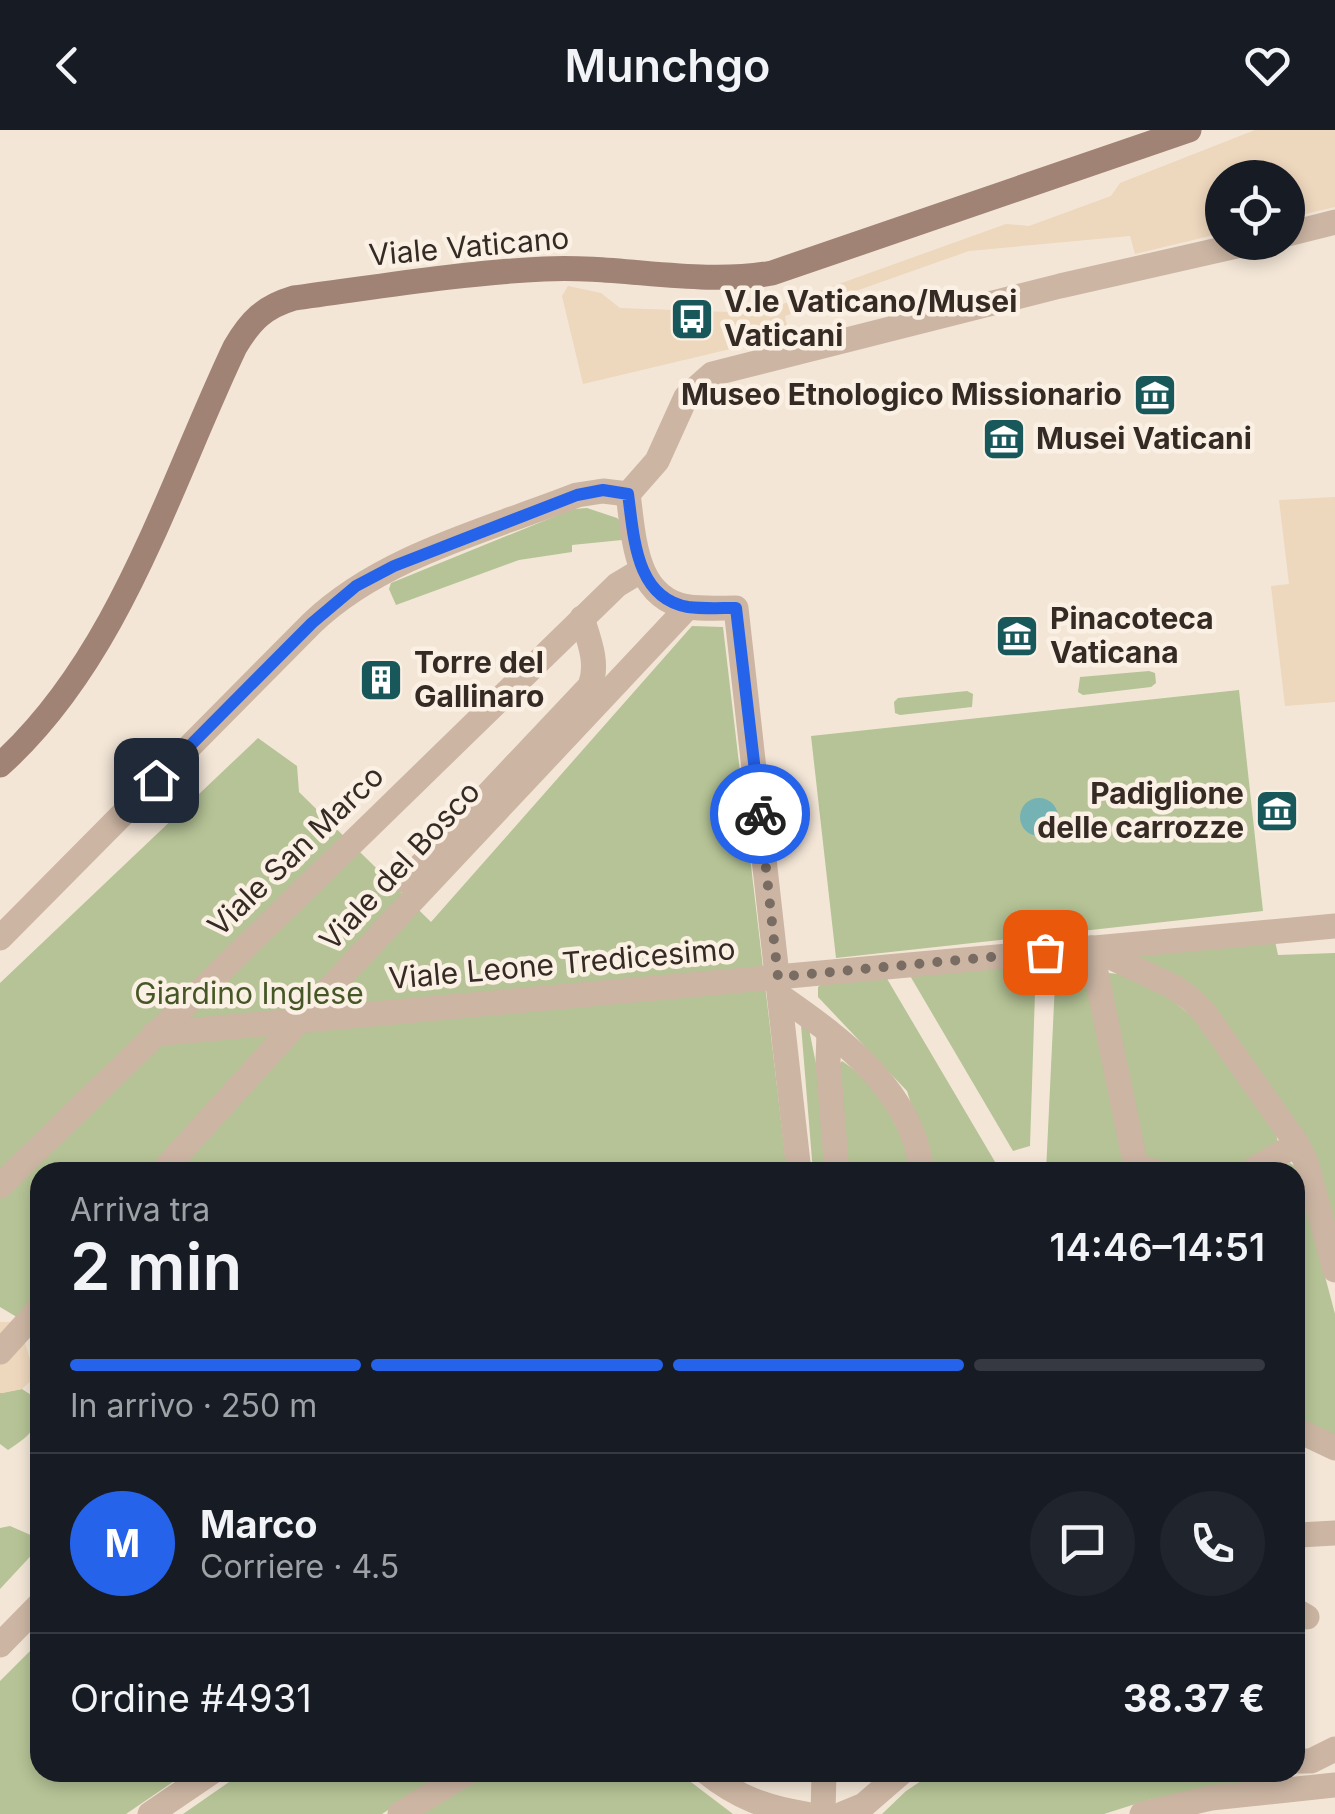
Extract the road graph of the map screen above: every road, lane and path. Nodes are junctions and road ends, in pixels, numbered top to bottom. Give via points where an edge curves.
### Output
1 (1189, 130) edge
2 (1335, 222) edge
3 (1305, 230) edge
4 (1205, 253) edge
5 (628, 494) junction
6 (642, 570) junction
7 (688, 607) junction
8 (582, 618) junction
9 (0, 765) edge
10 (406, 881) dead end
11 (1335, 926) edge
12 (0, 938) edge
13 (1091, 948) junction
14 (810, 974) junction
15 (779, 986) junction
16 (299, 1021) junction
17 (822, 1026) junction
18 (154, 1034) junction
19 (1297, 1144) junction
20 (171, 1162) edge
21 (798, 1162) edge
22 (836, 1162) edge
23 (919, 1162) edge
24 (1129, 1162) edge
25 (1266, 1162) edge
26 (0, 1186) edge
27 (1335, 1270) edge
28 (30, 1321) edge
29 (11, 1346) edge
30 (1305, 1434) edge
31 (1335, 1448) edge
32 (1335, 1533) edge
33 (1305, 1535) edge
34 (30, 1614) edge
35 (0, 1645) edge
36 (1335, 1749) edge
37 (1305, 1761) edge
38 (197, 1782) edge
39 (452, 1782) edge
40 (719, 1782) edge
41 (824, 1782) edge
42 (892, 1782) edge
43 (1335, 1785) edge
44 (150, 1814) edge
45 (400, 1814) edge
46 (806, 1814) edge
47 (823, 1814) edge
48 (842, 1814) edge
49 (1142, 1814) edge

1 - 9 street, Viale Vaticano via 772,273 727,278 545,269 294,298 268,307 235,347 96,647 58,702
2 - 3 street
4 - 5 street via 712,374 686,397 657,461
5 - 6 street
5 - 12 street via 577,495 356,586
6 - 7 street via 648,583
6 - 8 street, Viale San Marco
7 - 15 street via 736,608
7 - 16 street, Viale del Bosco
8 - 10 street via 594,659 590,686
8 - 18 street, Viale San Marco
11 - 13 street, Viale Leone Tredicesimo
13 - 14 street, Viale Leone Tredicesimo
13 - 19 street via 1192,1000
13 - 24 street
14 - 15 street, Viale Leone Tredicesimo
14 - 17 street
15 - 16 street, Viale Leone Tredicesimo
15 - 17 street
15 - 21 street
16 - 18 street, Viale Leone Tredicesimo
16 - 20 street, Viale del Bosco
17 - 22 street
17 - 23 street via 891,1093
18 - 26 street, Viale San Marco
19 - 25 street
19 - 27 street
28 - 29 street
30 - 31 street
32 - 33 street
34 - 35 street
36 - 37 street
38 - 44 street
39 - 45 street
40 - 46 street via 750,1801
41 - 47 street
42 - 48 street
43 - 49 street via 1211,1798

